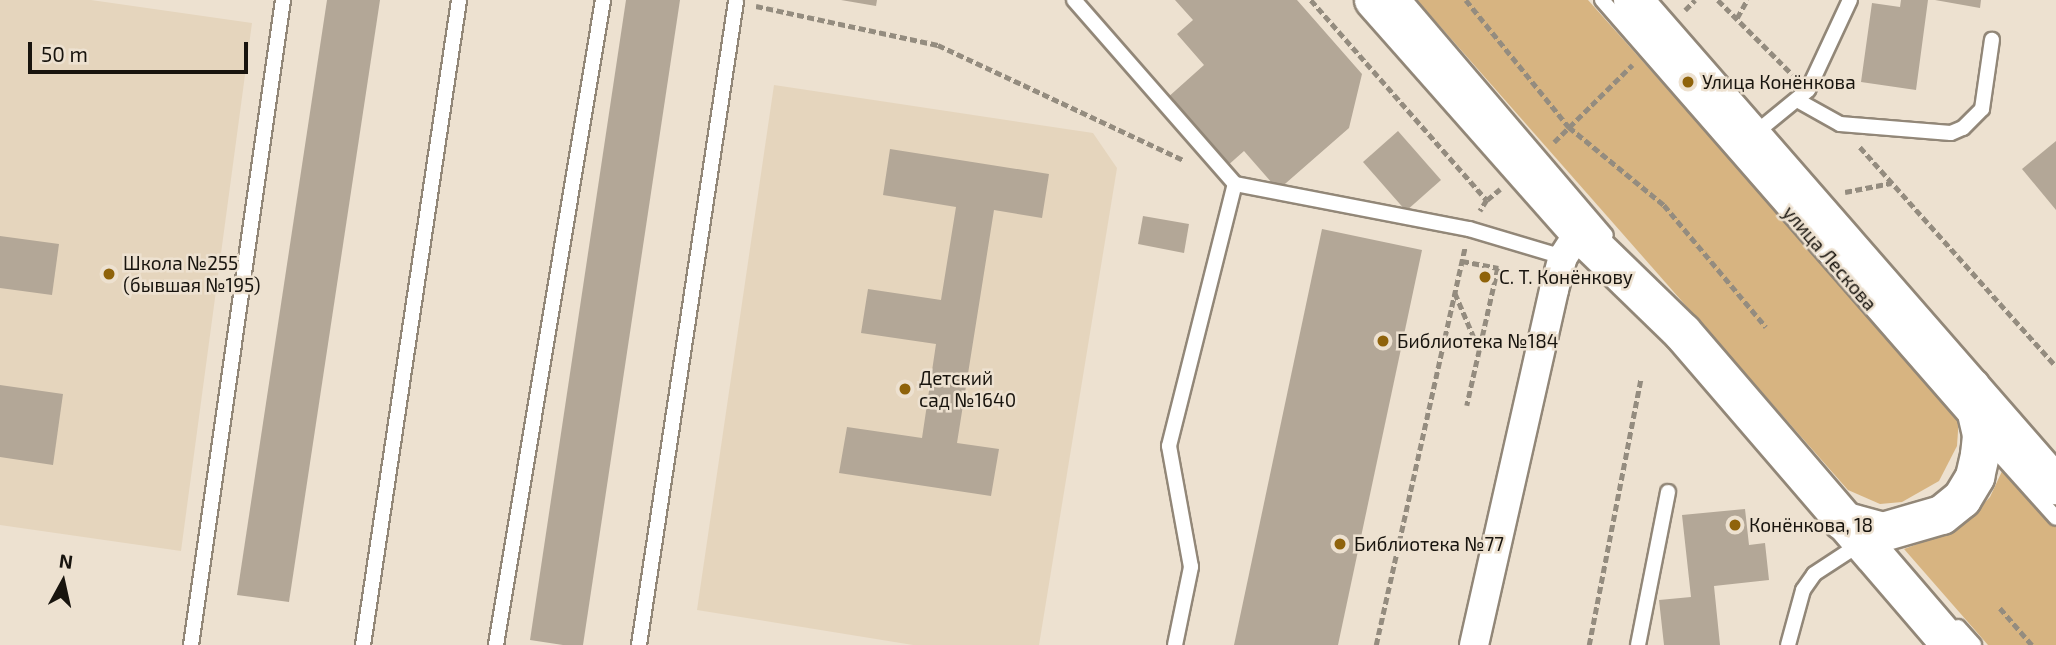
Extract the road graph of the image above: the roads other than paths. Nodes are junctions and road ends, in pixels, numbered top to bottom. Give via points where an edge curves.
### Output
1 (283, 0) edge
2 (459, 0) edge
3 (603, 0) edge
4 (1074, 0) edge
5 (1374, 0) edge
6 (1405, 0) edge
7 (1602, 0) edge
8 (1633, 0) edge
9 (1850, 0) edge
10 (736, 1) edge
11 (1992, 40) dead end
12 (1803, 95) junction
13 (1752, 136) junction
14 (1235, 184) junction
15 (1571, 244) junction
16 (1682, 332) junction
17 (1971, 385) junction
18 (1982, 435) junction
19 (2056, 485) edge
20 (1668, 492) dead end
21 (2056, 518) edge
22 (1852, 532) junction
23 (1928, 593) dead end
24 (1949, 629) edge
25 (191, 645) edge
26 (363, 645) edge
27 (496, 645) edge
28 (639, 645) edge
29 (1175, 645) edge
30 (1474, 645) edge
31 (1638, 645) edge
32 (1788, 645) edge
33 (1974, 645) edge

1 - 25 lane
2 - 26 lane
3 - 27 lane
4 - 14 lane
5 - 15 main road
6 - 16 lane via 1580,202
7 - 18 lane, улица Лескова
8 - 13 main road, улица Лескова
9 - 12 lane
10 - 28 lane
11 - 12 lane via 1982,109 1951,133 1840,124
12 - 13 lane
13 - 17 main road, улица Лескова
14 - 15 lane
14 - 29 lane via 1169,446 1191,567
15 - 16 main road
15 - 30 street
16 - 22 main road
17 - 18 main road
17 - 19 main road, улица Лескова
18 - 21 lane, улица Лескова
18 - 22 main road via 1975,477 1962,499 1942,515 1884,532
20 - 31 lane
22 - 23 lane via 1900,561
22 - 24 main road
22 - 32 lane via 1803,590
24 - 33 lane

